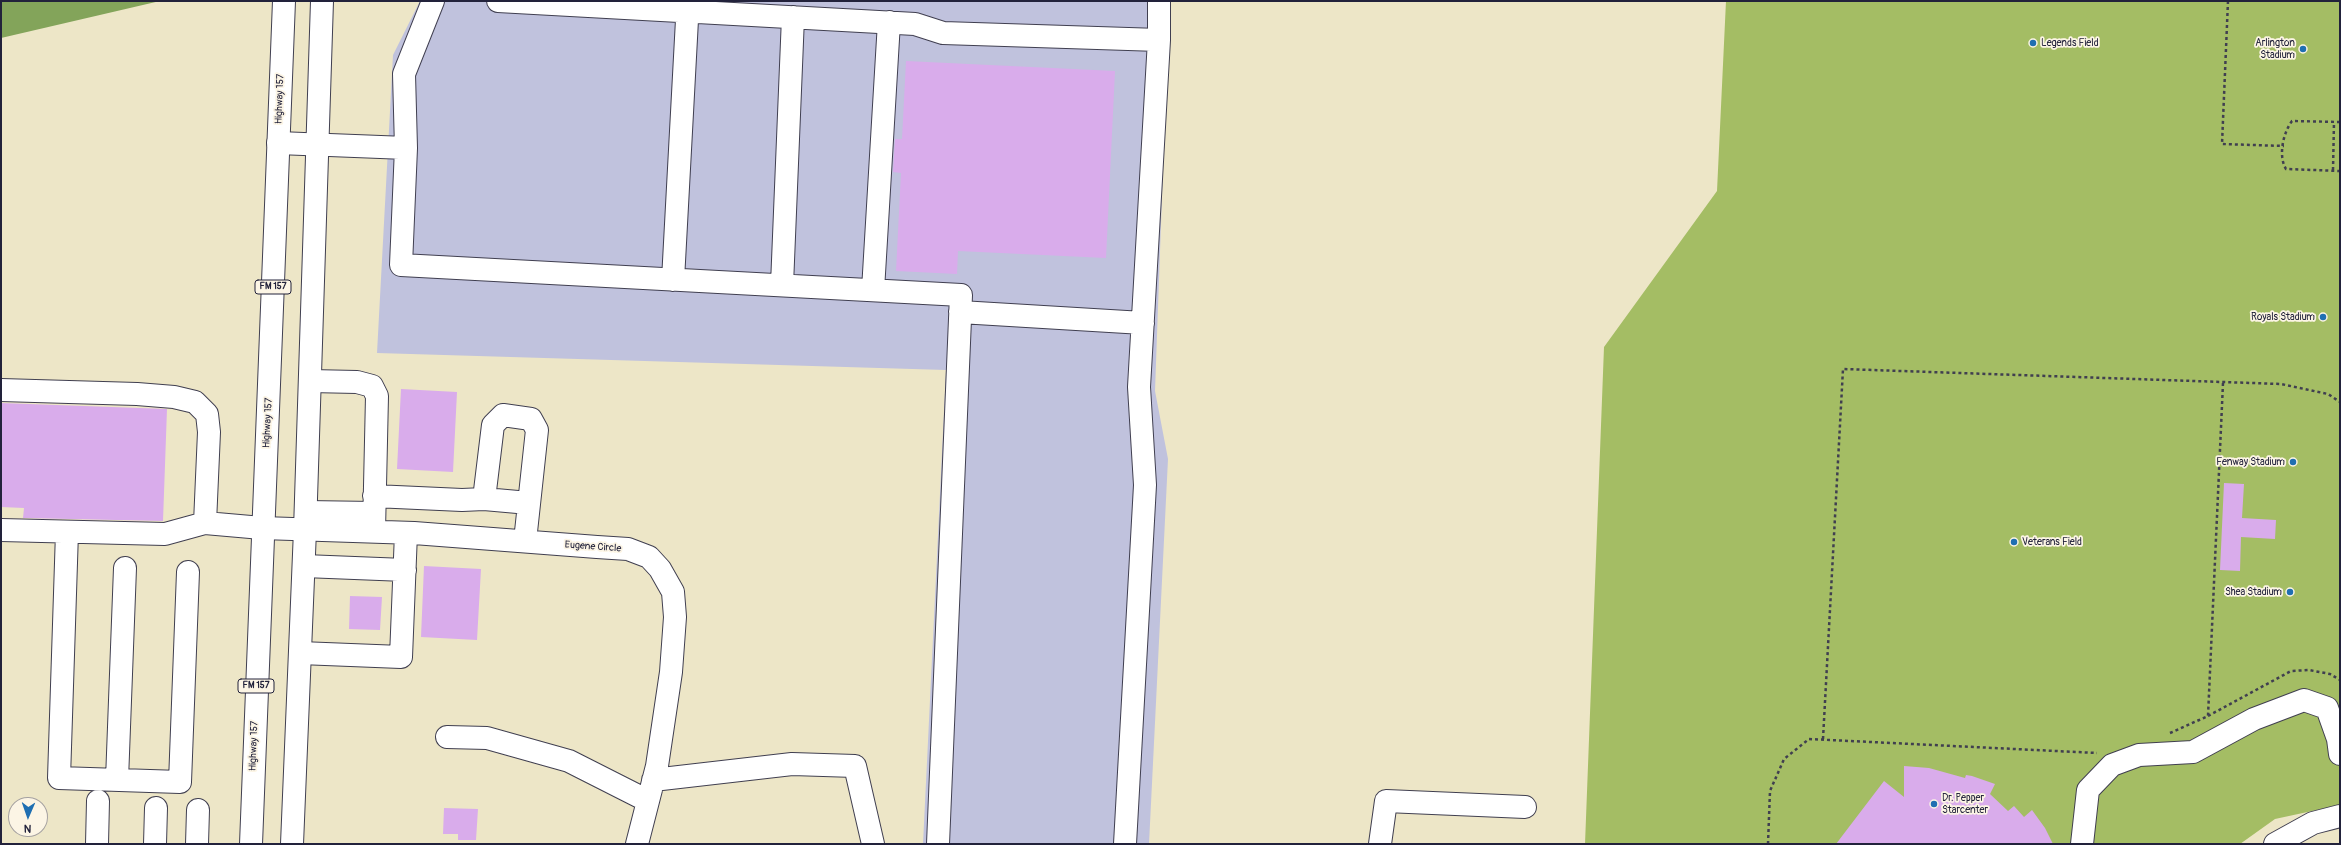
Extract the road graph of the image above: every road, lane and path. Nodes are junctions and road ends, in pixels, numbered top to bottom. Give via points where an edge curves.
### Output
1 (284, 1) edge
2 (322, 1) edge
3 (433, 1) edge
4 (498, 1) edge
5 (1160, 1) edge
6 (2228, 1) edge
7 (688, 6) edge
8 (792, 17) junction
9 (889, 22) junction
10 (1159, 40) junction
11 (2334, 122) junction
12 (2340, 122) edge
13 (278, 143) junction
14 (317, 146) junction
15 (2284, 146) junction
16 (406, 148) junction
17 (2332, 170) junction
18 (2340, 171) edge
19 (673, 280) junction
20 (782, 285) junction
21 (873, 290) junction
22 (960, 312) junction
23 (1143, 323) junction
24 (310, 381) junction
25 (2223, 383) junction
26 (1, 390) edge
27 (2340, 402) edge
28 (484, 499) junction
29 (529, 503) junction
30 (374, 513) junction
31 (306, 521) junction
32 (205, 523) junction
33 (262, 528) junction
34 (1, 530) edge
35 (67, 532) junction
36 (406, 533) junction
37 (525, 542) junction
38 (304, 566) junction
39 (125, 568) dead end
40 (405, 570) junction
41 (188, 572) dead end
42 (300, 653) junction
43 (2340, 680) edge
44 (2208, 716) junction
45 (2168, 734) dead end
46 (447, 737) dead end
47 (1823, 739) junction
48 (2098, 753) dead end
49 (2340, 754) edge
50 (117, 780) junction
51 (651, 790) junction
52 (98, 801) dead end
53 (1525, 807) dead end
54 (156, 808) dead end
55 (198, 810) dead end
56 (2340, 816) edge
57 (97, 844) edge
58 (155, 844) edge
59 (197, 844) edge
60 (251, 844) edge
61 (292, 844) edge
62 (637, 844) edge
63 (873, 844) edge
64 (938, 844) edge
65 (1125, 844) edge
66 (1380, 844) edge
67 (1768, 844) edge
68 (2082, 844) edge
69 (2275, 844) edge

1 - 13 main road, Highway 157 / FM 157
2 - 14 main road
3 - 16 main road via 404,74
4 - 7 main road
5 - 10 main road
6 - 15 path via 2222,144
7 - 8 main road
7 - 19 main road
8 - 9 main road
8 - 20 main road
9 - 10 main road via 915,24 943,33
9 - 21 main road
10 - 23 main road
11 - 12 path
11 - 15 path via 2292,121 2285,130
11 - 17 path
13 - 14 main road
13 - 33 main road, Highway 157 / FM 157
14 - 16 main road
14 - 24 main road
15 - 17 path via 2282,162 2286,169
16 - 19 main road via 401,266
17 - 18 path
19 - 20 main road
20 - 21 main road
21 - 22 main road via 961,295
22 - 23 main road
22 - 64 main road
23 - 65 main road via 1139,387 1145,484
24 - 30 main road via 357,382 372,386 377,396
24 - 31 main road
25 - 27 path via 2288,385 2328,394
25 - 44 path
25 - 47 path via 1844,369
26 - 32 main road via 174,396 195,402 207,414 209,432
28 - 29 main road
28 - 29 main road via 493,425 503,415 532,419 537,430
28 - 30 main road
29 - 37 main road
30 - 31 main road, Eugene Circle
30 - 36 main road, Eugene Circle
31 - 33 main road, Eugene Circle
31 - 38 main road
32 - 33 main road, Eugene Circle
32 - 35 main road via 165,534
33 - 60 main road, Highway 157 / FM 157
34 - 35 main road
35 - 50 main road via 59,778
36 - 37 main road, Eugene Circle
36 - 40 main road
37 - 51 main road, Eugene Circle via 628,549 649,557 674,592 671,672
38 - 40 main road
38 - 42 main road
39 - 50 main road
40 - 42 main road via 401,657
41 - 50 main road via 180,782
42 - 61 main road
43 - 44 path via 2330,674 2309,670 2291,671
44 - 45 path
46 - 51 main road via 487,738 569,761
47 - 48 path
47 - 67 path via 1809,738 1784,759 1770,791
49 - 68 main road via 2338,739 2327,708 2304,700 2254,719 2193,752 2139,755 2112,765 2088,790
51 - 62 main road, Eugene Circle
51 - 63 main road via 792,764 855,766
52 - 57 main road
53 - 66 main road via 1386,801
54 - 58 main road
55 - 59 main road
56 - 69 main road via 2313,823

